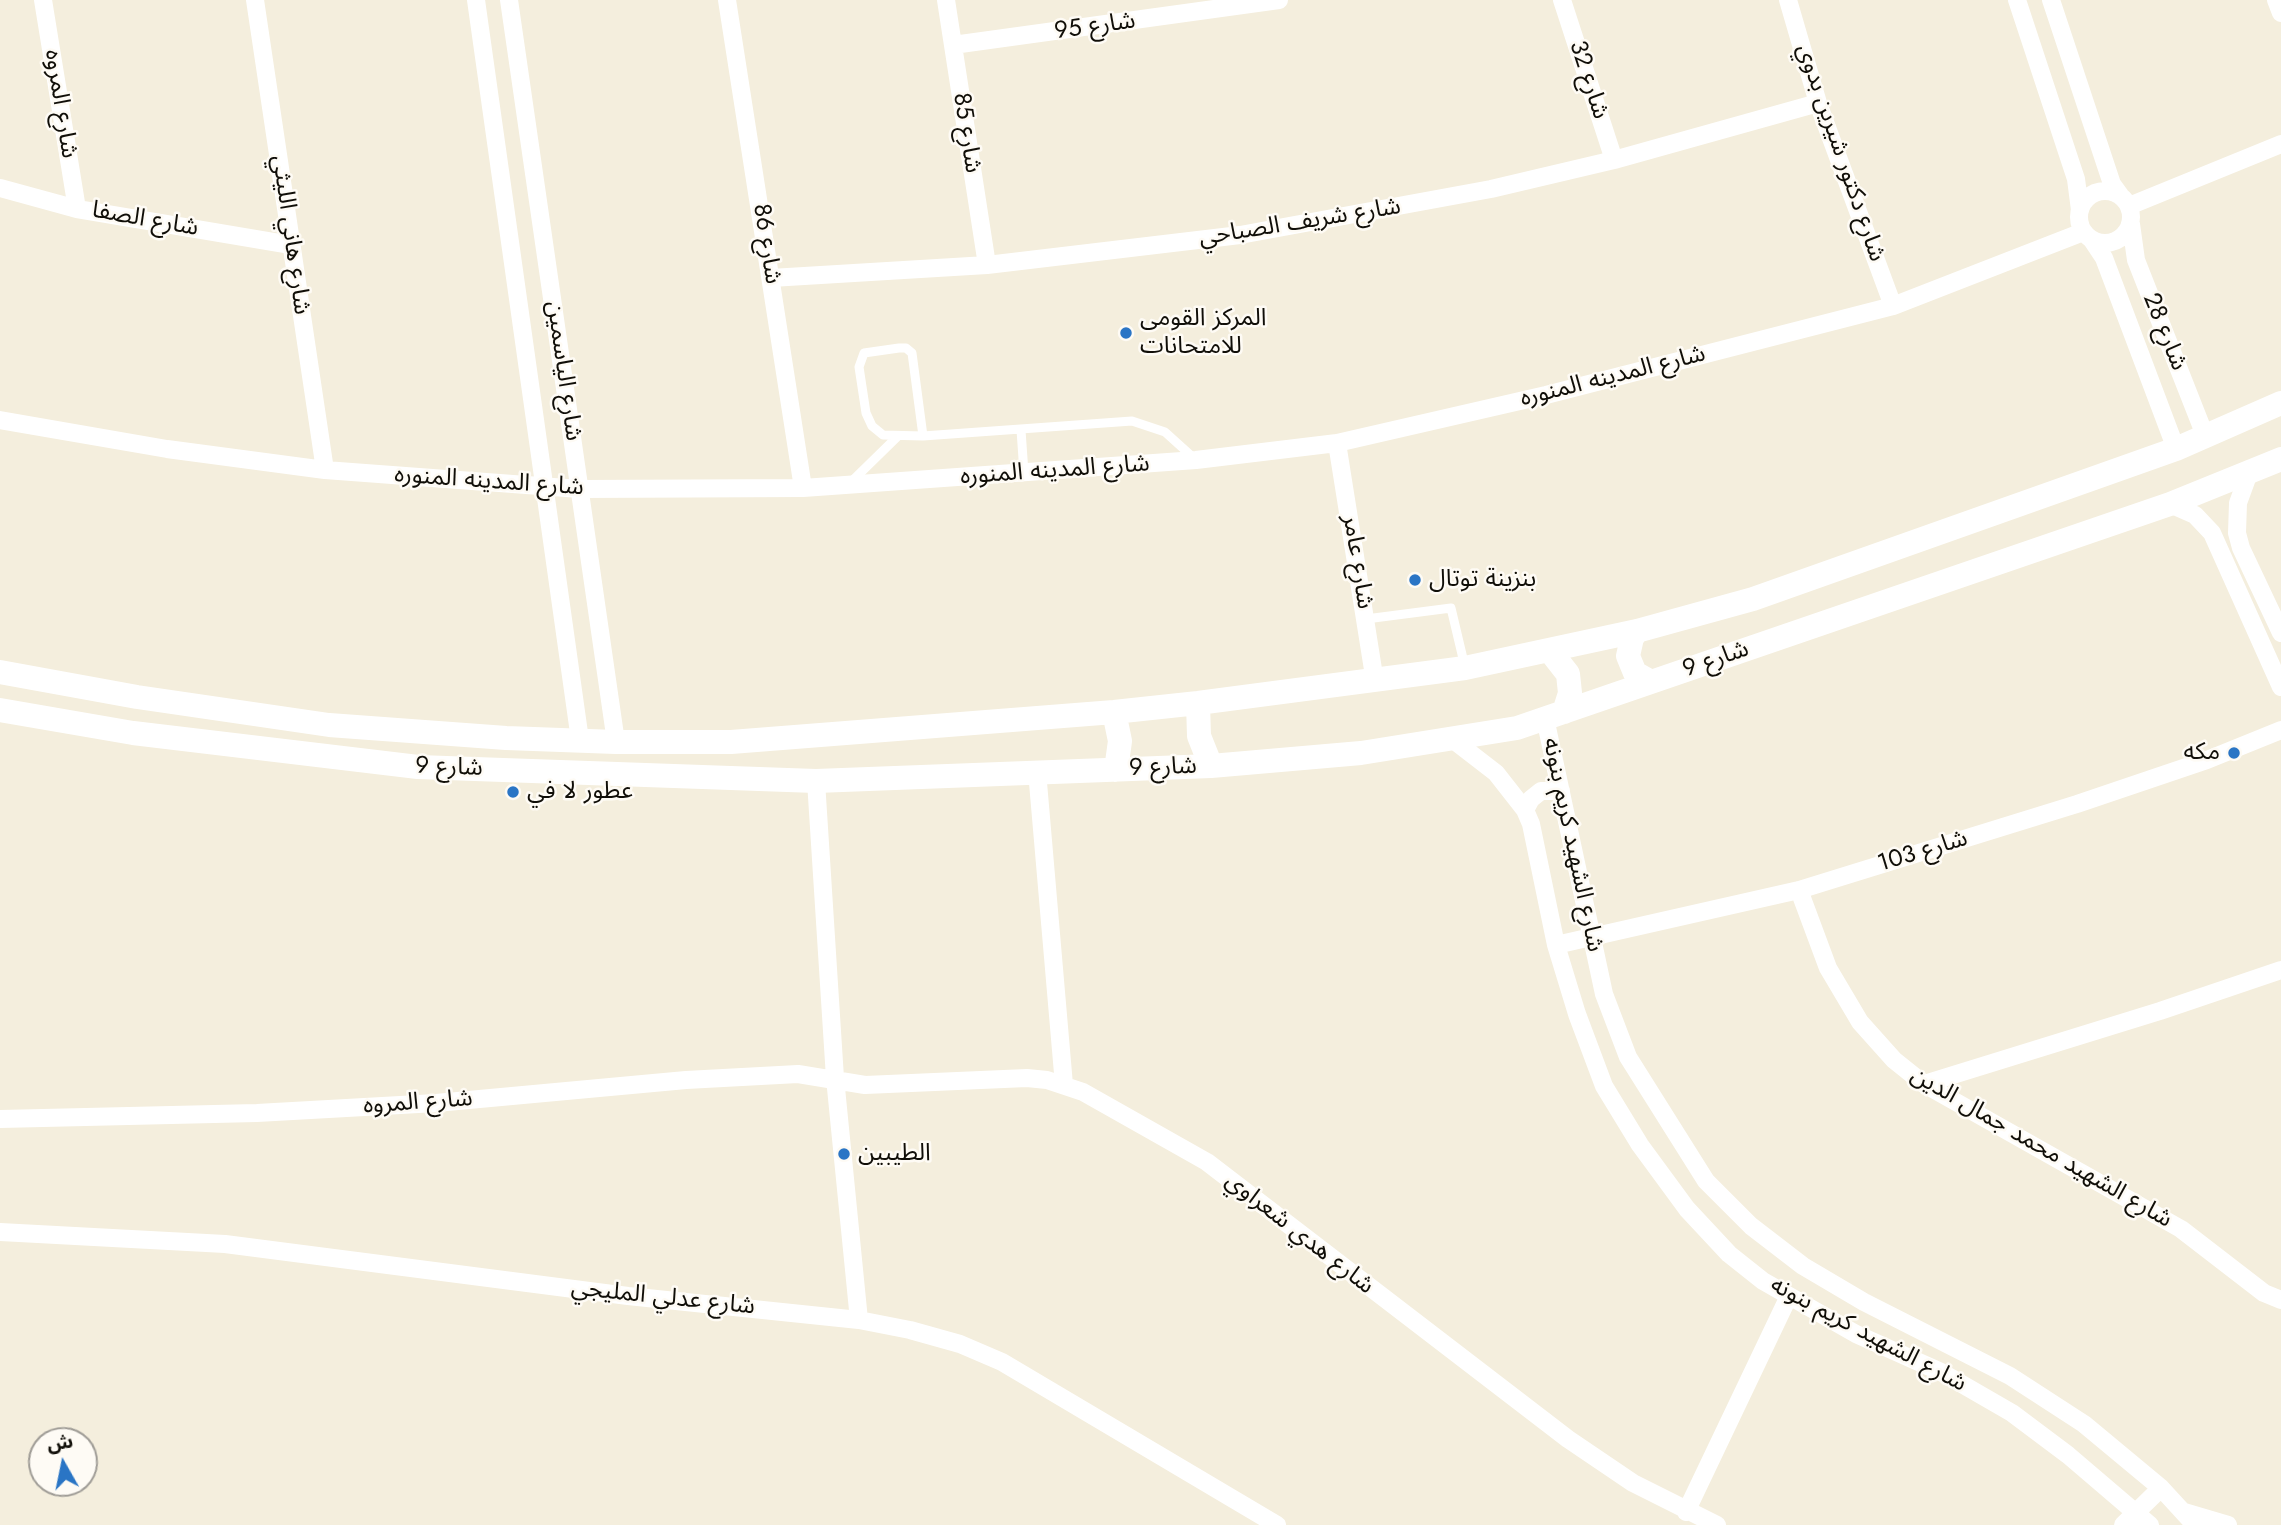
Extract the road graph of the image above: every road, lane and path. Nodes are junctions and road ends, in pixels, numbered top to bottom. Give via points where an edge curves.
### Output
1 (43, 0) edge
2 (255, 0) edge
3 (476, 0) edge
4 (509, 0) edge
5 (727, 0) edge
6 (946, 0) edge
7 (1279, 0) edge
8 (1562, 0) edge
9 (1788, 0) edge
10 (2017, 0) edge
11 (2051, 0) edge
12 (2276, 0) edge
13 (2281, 13) edge
14 (953, 46) junction
15 (516, 50) junction
16 (486, 53) junction
17 (1818, 103) junction
18 (2281, 144) edge
19 (1614, 160) junction
20 (0, 188) edge
21 (77, 209) junction
22 (2127, 209) junction
23 (2080, 210) junction
24 (2087, 236) junction
25 (291, 246) junction
26 (987, 265) junction
27 (771, 278) junction
28 (1893, 306) junction
29 (2281, 403) edge
30 (0, 420) edge
31 (1021, 430) junction
32 (923, 436) junction
33 (897, 437) junction
34 (2206, 438) junction
35 (1337, 443) junction
36 (2176, 449) junction
37 (2281, 459) edge
38 (1196, 460) junction
39 (325, 470) junction
40 (2249, 473) junction
41 (1024, 474) junction
42 (848, 485) junction
43 (545, 488) junction
44 (803, 488) junction
45 (580, 489) junction
46 (2170, 504) junction
47 (1366, 620) junction
48 (1637, 631) junction
49 (2281, 633) edge
50 (1550, 651) junction
51 (1465, 668) junction
52 (0, 672) edge
53 (1375, 682) junction
54 (1651, 682) junction
55 (2281, 687) edge
56 (1199, 703) junction
57 (0, 710) edge
58 (1114, 712) junction
59 (1554, 715) junction
60 (2281, 730) edge
61 (1452, 739) junction
62 (580, 740) junction
63 (616, 741) junction
64 (1211, 766) junction
65 (1116, 770) junction
66 (1037, 771) junction
67 (816, 781) junction
68 (1561, 792) junction
69 (1524, 810) junction
70 (1799, 890) junction
71 (1592, 937) junction
72 (1556, 945) junction
73 (2281, 970) edge
74 (835, 1078) junction
75 (1924, 1084) junction
76 (1064, 1085) junction
77 (0, 1119) edge
78 (0, 1232) edge
79 (1788, 1298) junction
80 (2281, 1300) edge
81 (859, 1320) junction
82 (2161, 1488) junction
83 (1686, 1511) junction
84 (2137, 1511) junction
85 (2190, 1518) edge
86 (1278, 1525) edge
87 (1717, 1525) edge
88 (2123, 1525) edge
89 (2150, 1525) edge
90 (2228, 1525) edge

1 - 21 street, شارع المروه
2 - 25 street, شارع هاني الليثي
3 - 16 street, شارع الياسمين
4 - 15 street, شارع الياسمين
5 - 27 street, شارع 86
6 - 14 street, شارع 85
7 - 14 street, شارع 95
8 - 19 street, شارع 32
9 - 17 street, شارع دكتور شيرين بدوي
10 - 23 street via 2076,179
11 - 22 street, شارع 28 via 2112,184
12 - 13 street
14 - 26 street, شارع 85
15 - 16 street
15 - 45 street, شارع الياسمين
16 - 43 street, شارع الياسمين
17 - 19 street, شارع شريف الصباحي
17 - 28 street, شارع دكتور شيرين بدوي
18 - 22 street
19 - 26 street, شارع شريف الصباحي via 1466,194 1240,235
20 - 21 street, شارع الصفا
21 - 25 street, شارع الصفا
22 - 23 street via 2106,191 2093,194
22 - 24 street via 2115,242
22 - 34 street, شارع 28 via 2136,260
23 - 24 street via 2078,221
24 - 28 street, شارع المدينه المنوره
24 - 36 street, شارع 28 via 2107,266
25 - 39 street, شارع هاني الليثي
26 - 27 street, شارع شريف الصباحي
27 - 44 street, شارع 86
28 - 35 street, شارع المدينه المنوره
29 - 34 main road, شارع 9
30 - 39 street, شارع المدينه المنوره
31 - 32 lane
31 - 38 lane via 1132,421 1165,432
31 - 41 lane
32 - 33 lane
32 - 33 lane via 912,353 906,348 872,350 860,360 866,413 877,430
33 - 42 lane
34 - 36 main road, شارع 9
35 - 38 street, شارع المدينه المنوره
35 - 47 street, شارع عامر
36 - 48 main road, شارع 9 via 1753,599
37 - 40 main road, شارع 9
38 - 41 street, شارع المدينه المنوره
39 - 43 street, شارع المدينه المنوره
40 - 46 main road, شارع 9
40 - 49 street via 2238,503 2237,533
41 - 42 street, شارع المدينه المنوره
42 - 44 street, شارع المدينه المنوره
43 - 45 street, شارع المدينه المنوره
43 - 62 street, شارع الياسمين
44 - 45 street, شارع المدينه المنوره
45 - 63 street, شارع الياسمين
46 - 54 main road, شارع 9
46 - 55 street via 2195,515 2212,533
47 - 51 lane via 1451,608
47 - 53 street, شارع عامر
48 - 50 main road, شارع 9
48 - 54 main road via 1628,656 1635,673
50 - 51 main road, شارع 9
50 - 59 main road via 1568,674 1570,694
51 - 53 main road, شارع 9
52 - 62 main road, شارع 9 via 329,724
53 - 56 main road, شارع 9
54 - 59 main road, شارع 9
56 - 58 main road, شارع 9
56 - 64 main road via 1199,736
57 - 67 main road, شارع 9 via 133,733 418,767
58 - 63 main road, شارع 9 via 731,742
58 - 65 main road via 1120,741
59 - 61 main road, شارع 9 via 1517,728
59 - 68 street, شارع الشهيد كريم بنونه
60 - 70 street, شارع 103 via 2077,804
61 - 64 main road, شارع 9
61 - 69 street, شارع الشهيد كريم بنونه via 1496,773
62 - 63 main road, شارع 9
64 - 65 main road, شارع 9
65 - 66 main road, شارع 9
66 - 67 main road, شارع 9
66 - 76 street
67 - 74 street
68 - 69 street via 1541,791
68 - 71 street, شارع الشهيد كريم بنونه
69 - 72 street, شارع الشهيد كريم بنونه via 1531,824
70 - 71 street, شارع 103
70 - 75 street, شارع الشهيد محمد جمال الدين via 1828,968 1860,1022 1894,1060
71 - 72 street, شارع 103
71 - 82 street, شارع الشهيد كريم بنونه via 1604,994 1628,1057 1706,1181 1751,1226 1803,1266 1864,1302 2021,1382 2084,1424
72 - 79 street, شارع الشهيد كريم بنونه via 1604,1086 1640,1145 1687,1209 1729,1254
73 - 75 street
74 - 76 street, شارع هدي شعراوي via 866,1085 1027,1078
74 - 77 street, شارع المروه via 798,1073 436,1103
74 - 81 street
75 - 80 street, شارع الشهيد محمد جمال الدين via 2181,1229 2264,1293
76 - 83 street, شارع هدي شعراوي via 1207,1163 1568,1439 1633,1483
78 - 81 street, شارع عدلي المليجي via 225,1244 628,1296
79 - 83 street
79 - 84 street, شارع الشهيد كريم بنونه via 1941,1372 2012,1413
81 - 86 street, شارع عدلي المليجي via 960,1344 1002,1362
82 - 84 street
82 - 85 street, شارع الشهيد كريم بنونه
83 - 87 street, شارع هدي شعراوي
84 - 88 street
84 - 89 street, شارع الشهيد كريم بنونه
85 - 90 street

